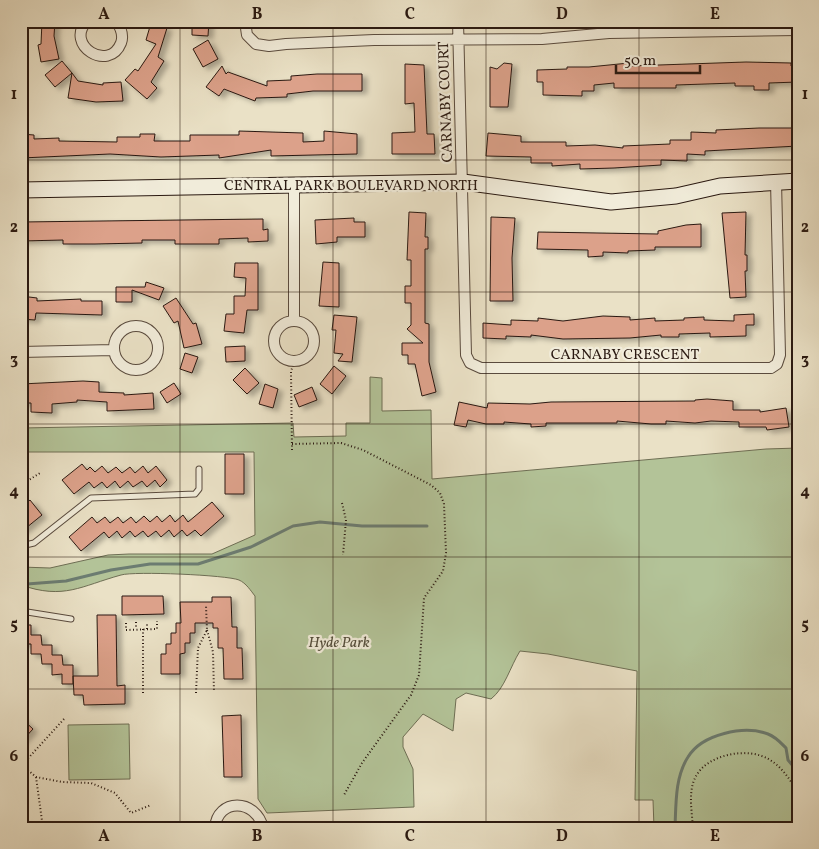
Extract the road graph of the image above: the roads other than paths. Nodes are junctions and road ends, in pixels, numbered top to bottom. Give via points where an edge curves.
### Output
1 (87, 21) edge
2 (116, 21) edge
3 (245, 21) edge
4 (458, 21) edge
5 (609, 21) edge
6 (798, 30) edge
7 (609, 33) junction
8 (458, 39) junction
9 (776, 181) junction
10 (798, 181) edge
11 (463, 182) junction
12 (294, 184) junction
13 (21, 190) edge
14 (294, 320) junction
15 (114, 350) junction
16 (21, 352) edge
17 (199, 469) dead end
18 (21, 546) edge
19 (21, 611) edge
20 (71, 619) dead end
21 (215, 828) edge
22 (263, 828) edge

1 - 2 street via 81,30 82,44 86,50 99,56 111,54 120,45 122,32
3 - 8 street via 248,35 256,44 269,46
4 - 8 street, CARNABY COURT
5 - 7 street
6 - 7 street
7 - 8 street via 542,39
8 - 11 street, CARNABY COURT
9 - 10 street, CENTRAL PARK BOULEVARD NORTH
9 - 11 street, CENTRAL PARK BOULEVARD NORTH via 611,202
9 - 11 street, CARNABY CRESCENT via 780,355 777,364 759,370 482,368 470,363 466,355
11 - 12 street, CENTRAL PARK BOULEVARD NORTH
12 - 13 street, CENTRAL PARK BOULEVARD NORTH
12 - 14 street
14 - 14 street via 282,324 273,341 280,357 294,362 305,358 313,349 314,342 310,328
15 - 15 street via 118,362 124,367 140,370 155,360 158,345 153,333 134,326 122,331 114,342
15 - 16 street
17 - 18 lane via 199,489 195,494 91,498 34,543
19 - 20 lane
21 - 22 street via 220,815 238,805 255,811

